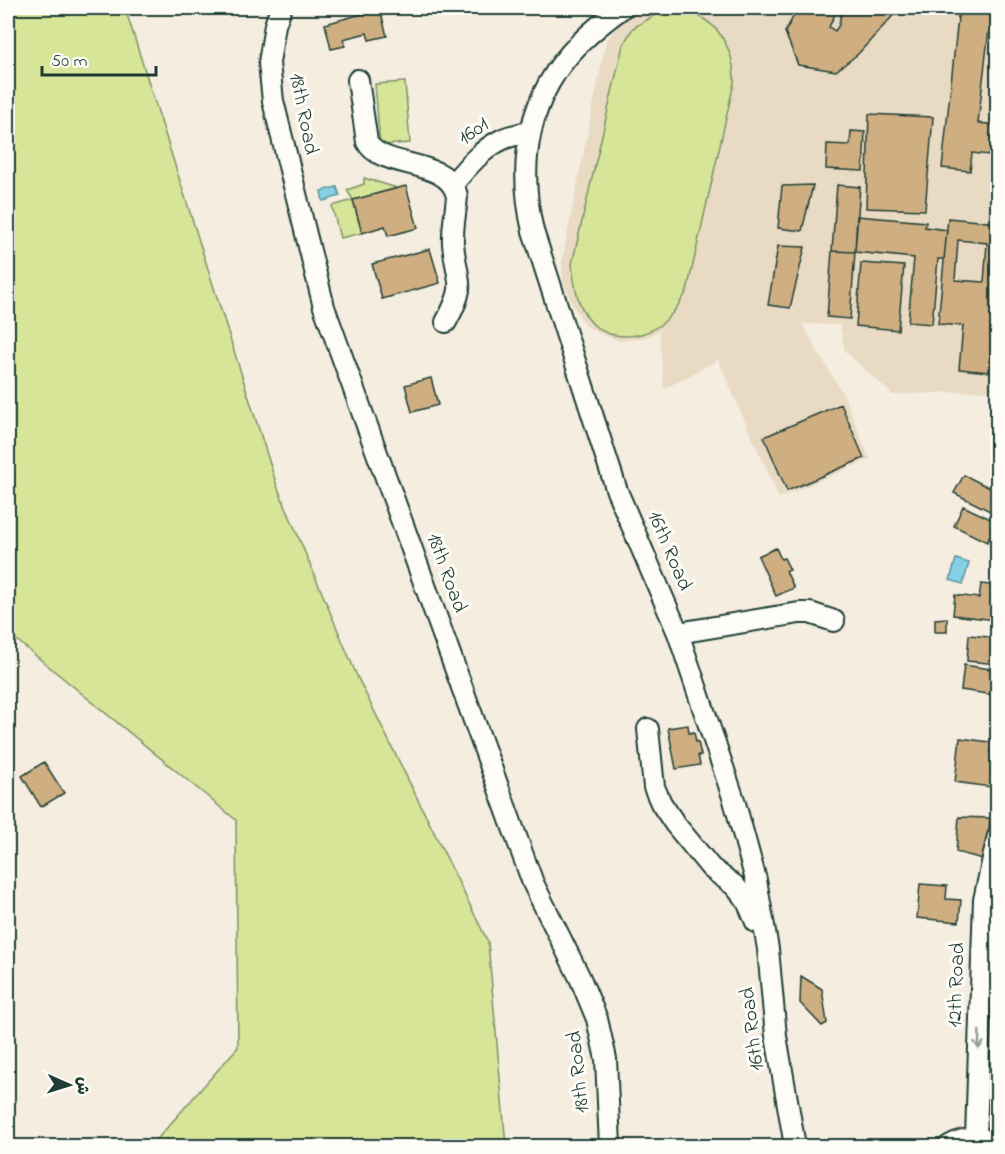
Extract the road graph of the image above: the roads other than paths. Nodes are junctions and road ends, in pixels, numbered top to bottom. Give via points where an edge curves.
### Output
1 (281, 8) edge
2 (622, 8) edge
3 (358, 80) dead end
4 (531, 131) junction
5 (453, 184) junction
6 (446, 322) dead end
7 (834, 621) dead end
8 (678, 633) junction
9 (648, 729) dead end
10 (998, 836) edge
11 (768, 949) junction
12 (976, 1137) junction
13 (998, 1145) edge
14 (610, 1146) edge
15 (795, 1146) edge
16 (949, 1146) edge

1 - 14 street, 18th Road via 269,63 273,101 324,307 533,883 597,1018 606,1059
2 - 4 street, 16th Road via 565,59 544,93
3 - 5 street via 370,148 441,175
4 - 5 street, 1601 via 503,139 484,151
4 - 8 street, 16th Road via 525,181 533,231 617,491
5 - 6 street via 457,196 453,243 460,284
7 - 8 street via 799,613
8 - 11 street, 16th Road via 734,800 756,880
9 - 11 street via 654,787 661,803 711,868 747,901
10 -> 12 street, 12th Road via 984,900
11 - 15 street, 16th Road via 776,1036
12 - 13 street
12 - 16 street

